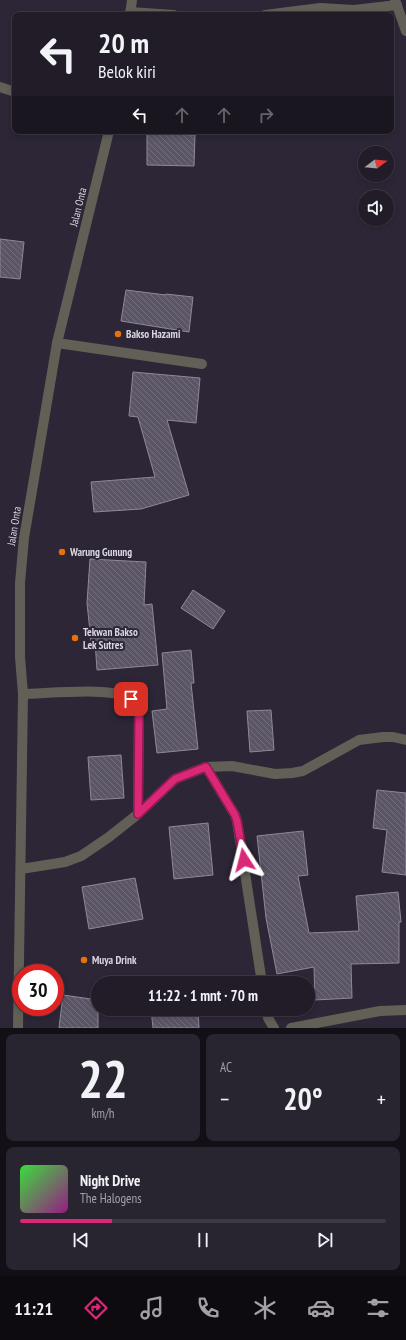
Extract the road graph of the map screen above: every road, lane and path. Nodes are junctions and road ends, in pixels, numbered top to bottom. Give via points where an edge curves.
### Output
1 (132, 0) edge
2 (396, 3) edge
3 (130, 12) edge
4 (289, 12) edge
5 (406, 32) edge
6 (0, 87) edge
7 (12, 91) edge
8 (109, 134) edge
9 (58, 343) junction
10 (202, 364) dead end
11 (23, 694) junction
12 (406, 740) edge
13 (206, 767) junction
14 (138, 814) junction
15 (21, 869) junction
16 (261, 976) edge
17 (406, 1010) edge
18 (268, 1016) edge
19 (18, 1028) edge
20 (274, 1028) edge
21 (291, 1028) edge

1 - 3 street
2 - 4 street via 354,10 320,8
2 - 5 street
6 - 7 street
8 - 9 street, Jalan Onta
9 - 10 street
9 - 11 street, Jalan Onta via 24,538 20,583
11 - 14 street via 97,692 113,693 131,699 139,710
11 - 15 street, Jalan Onta
12 - 13 street via 383,737 359,740 303,771 292,773 275,774 232,766
13 - 14 street via 175,779
13 - 16 street via 237,821
14 - 15 street via 81,856 65,862
15 - 19 street, Jalan Onta
17 - 21 street via 380,1011
18 - 20 street

